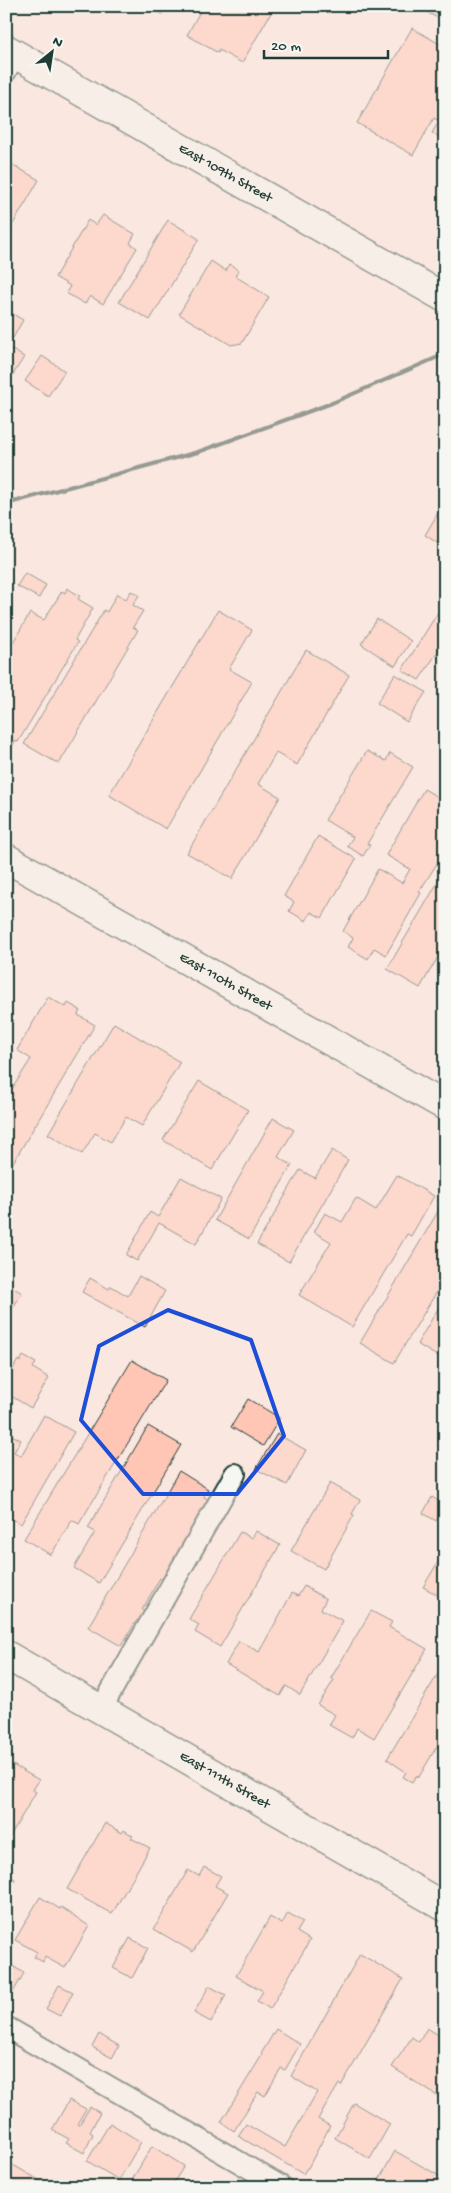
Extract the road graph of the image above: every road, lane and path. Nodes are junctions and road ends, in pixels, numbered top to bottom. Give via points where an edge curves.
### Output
1 (9, 58) edge
2 (445, 298) edge
3 (6, 858) edge
4 (445, 1106) edge
5 (234, 1474) dead end
6 (6, 1655) edge
7 (101, 1709) junction
8 (445, 1907) edge
9 (6, 2027) edge
10 (282, 2187) edge

1 - 2 street, East 109th Street
3 - 4 street, East 110th Street
5 - 7 lane
6 - 7 street, East 111th Street
7 - 8 street, East 111th Street
9 - 10 lane

